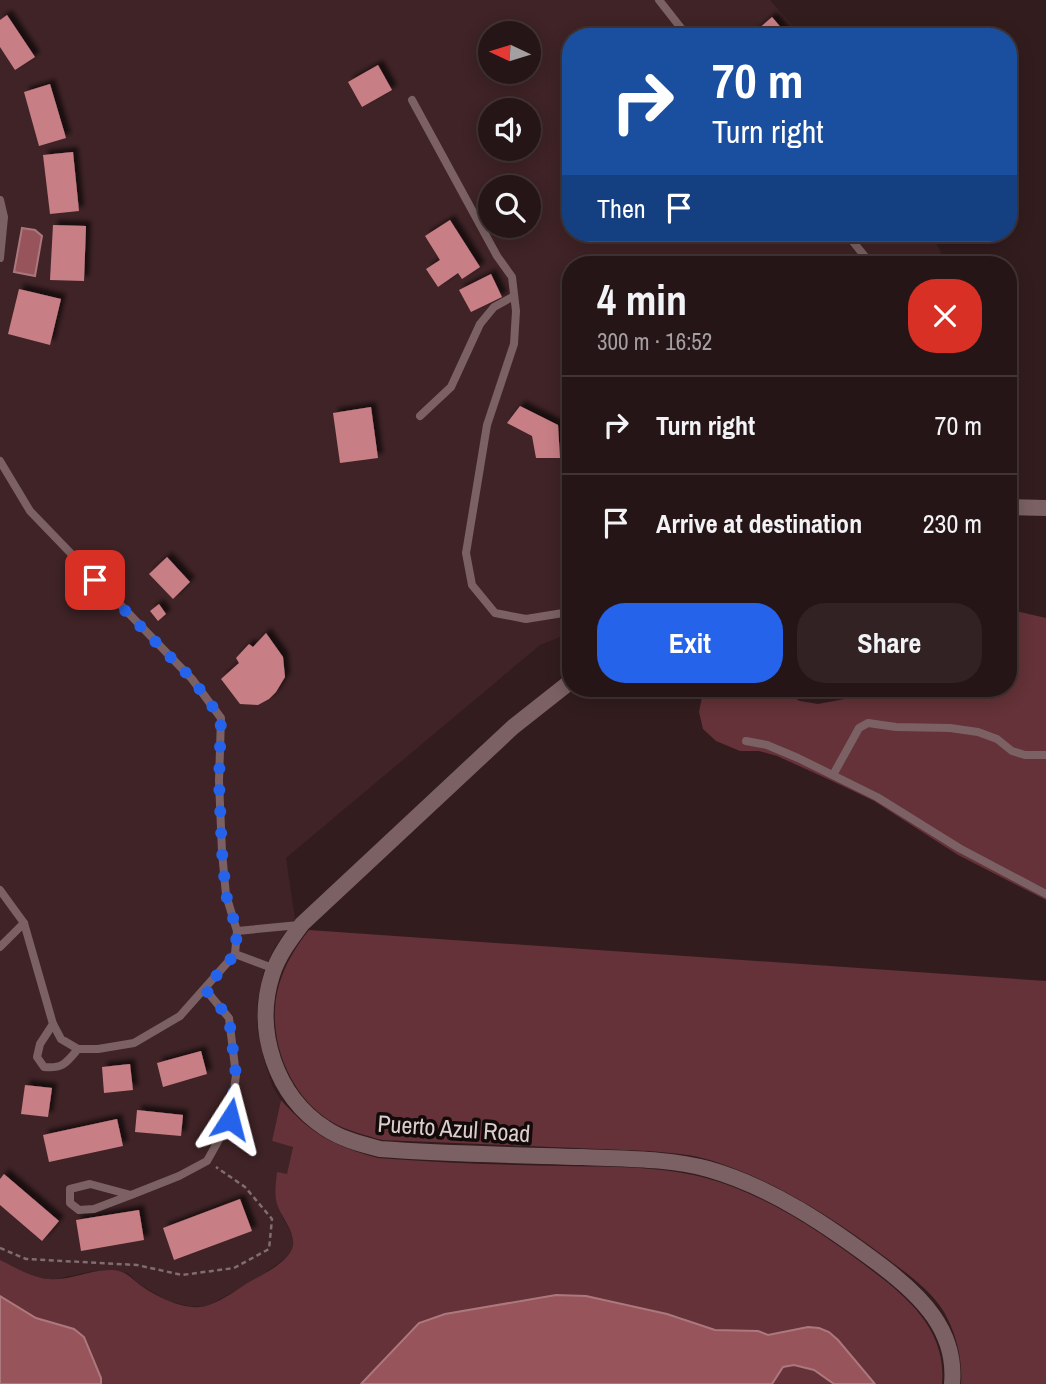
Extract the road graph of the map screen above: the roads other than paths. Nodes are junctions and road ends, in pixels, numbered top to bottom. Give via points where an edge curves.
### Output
1 (659, 0) edge
2 (681, 28) edge
3 (412, 100) dead end
4 (0, 200) edge
5 (853, 242) edge
6 (865, 256) edge
7 (0, 258) edge
8 (514, 296) junction
9 (420, 416) dead end
10 (0, 461) edge
11 (1017, 507) edge
12 (1046, 508) edge
13 (562, 614) edge
14 (562, 688) edge
15 (746, 741) dead end
16 (1046, 755) edge
17 (833, 775) junction
18 (0, 890) edge
19 (1046, 894) edge
20 (24, 923) junction
21 (302, 924) junction
22 (237, 931) junction
23 (0, 947) edge
24 (235, 954) junction
25 (275, 969) junction
26 (205, 989) junction
27 (52, 1024) junction
28 (78, 1049) junction
29 (131, 1195) junction
30 (952, 1384) edge

1 - 2 lane
3 - 8 lane via 512,277
4 - 7 lane via 4,217
5 - 6 lane
8 - 9 lane via 495,306 480,324 451,387
8 - 13 lane via 514,344 487,425 466,552 472,585 495,613 526,620
10 - 22 lane via 30,511 192,679 221,718 222,852 226,895
11 - 12 street
14 - 21 street, Puerto Azul Road via 513,727
15 - 17 lane via 767,745
16 - 17 lane via 1012,751 978,732 868,723 859,728
17 - 19 lane
18 - 20 lane
20 - 23 lane
20 - 27 lane
21 - 22 lane
21 - 25 street, Puerto Azul Road
22 - 24 lane
24 - 25 lane
24 - 26 lane
25 - 30 street, Puerto Azul Road via 266,1004 272,1058 290,1096 326,1129 380,1149 649,1160 732,1177 830,1229 924,1301 945,1338
26 - 28 lane via 180,1016 134,1043
26 - 29 lane via 229,1018 236,1075 230,1119 207,1161
27 - 28 lane via 61,1039
27 - 28 lane via 37,1057 44,1067 56,1068
29 - 29 lane via 90,1184 70,1189 70,1203 79,1210 94,1209

